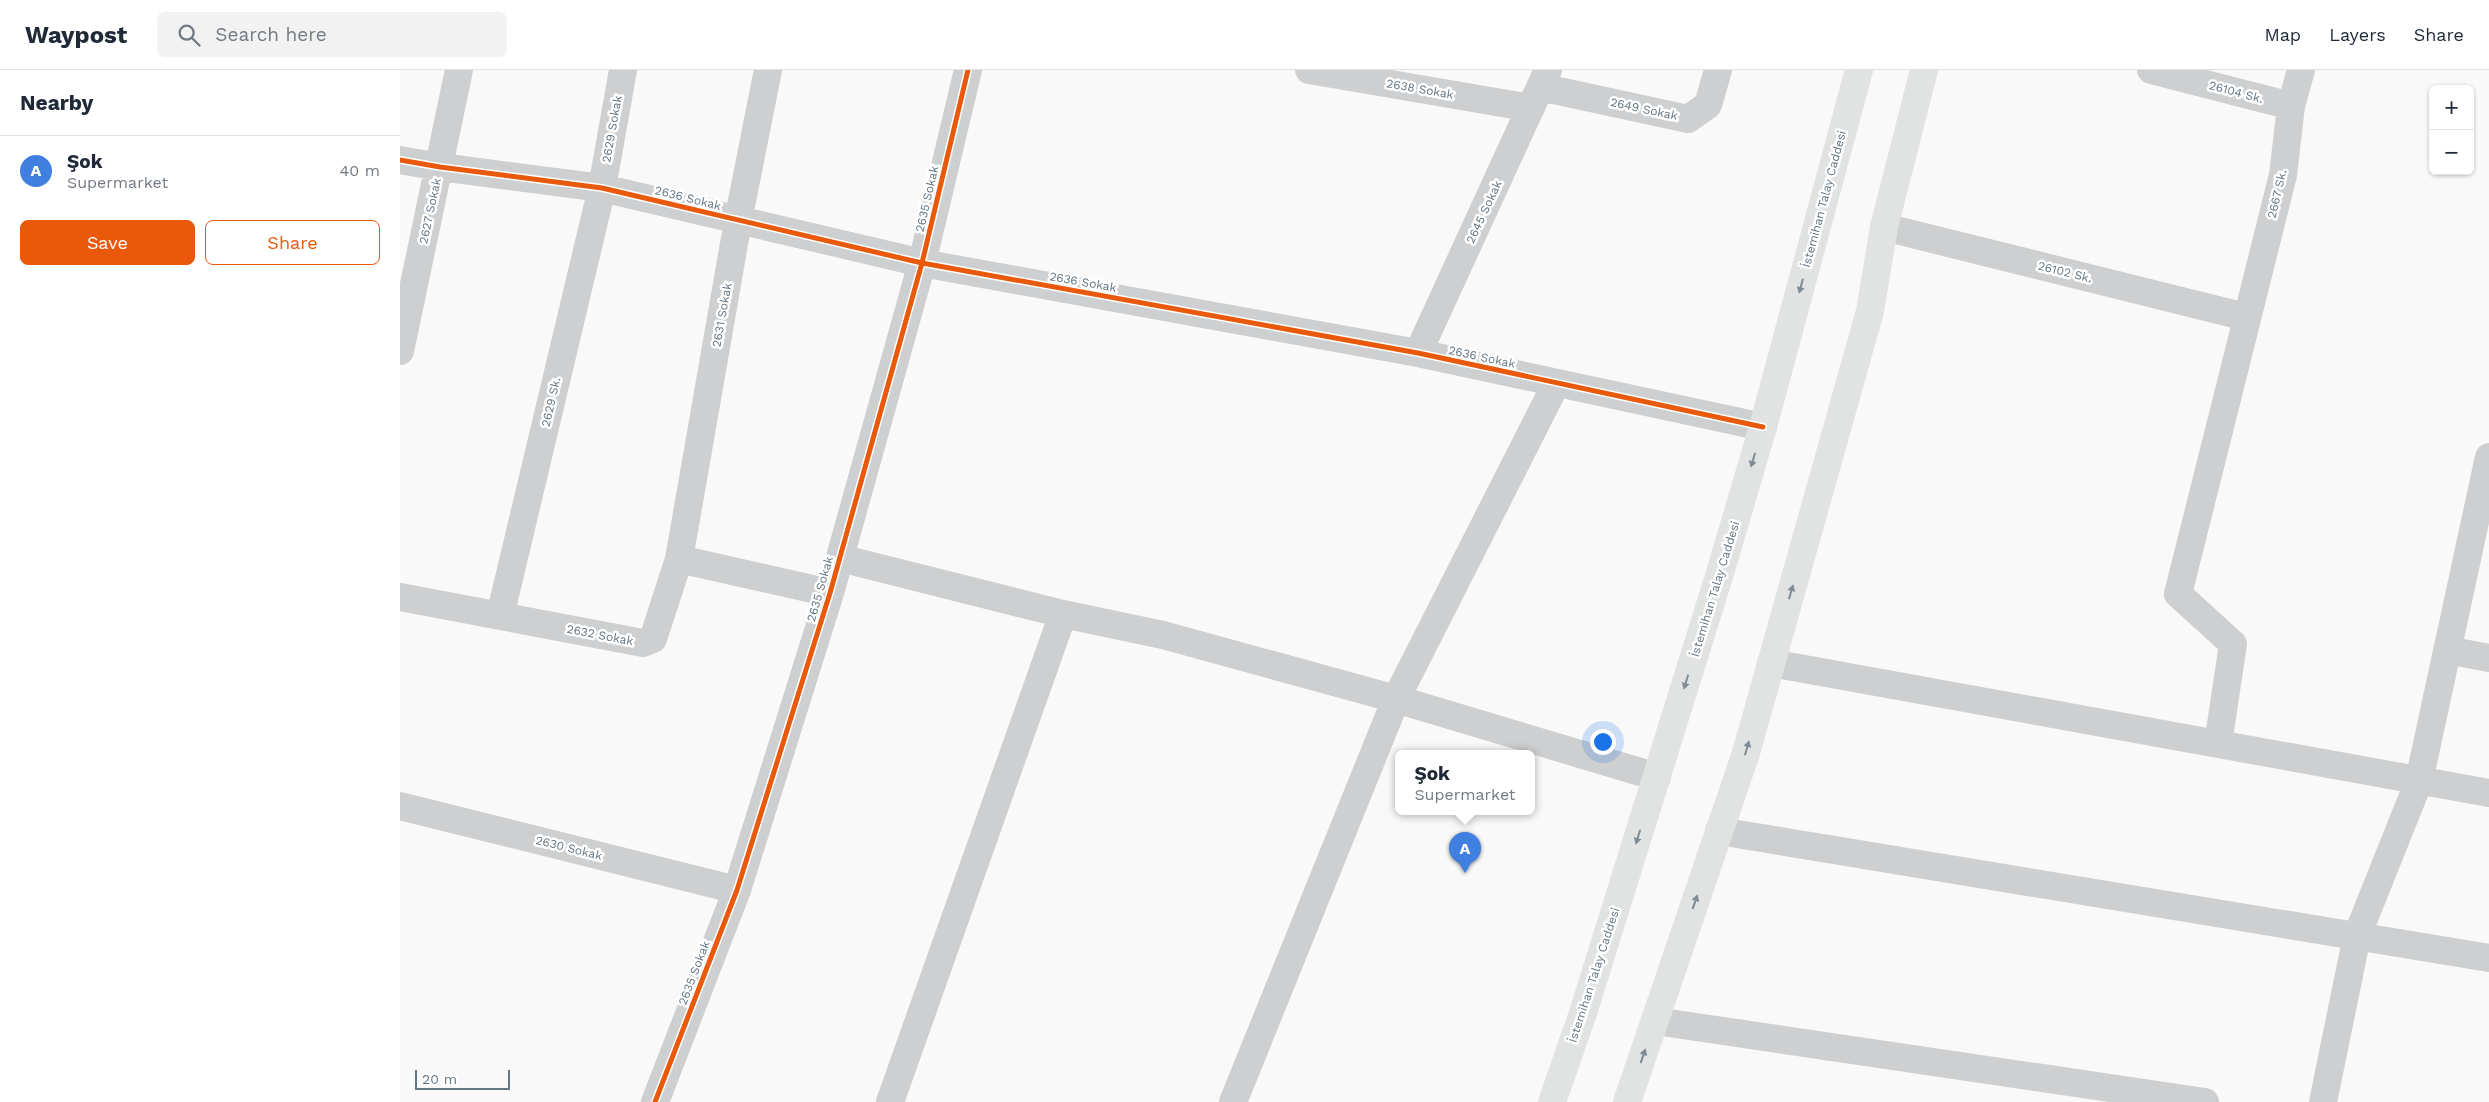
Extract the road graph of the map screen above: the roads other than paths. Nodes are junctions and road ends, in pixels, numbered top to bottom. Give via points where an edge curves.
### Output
1 (459, 70) edge
2 (623, 70) edge
3 (768, 70) edge
4 (968, 70) edge
5 (1309, 70) edge
6 (1718, 70) edge
7 (1859, 70) edge
8 (1924, 70) edge
9 (2151, 70) edge
10 (2301, 70) edge
11 (1540, 88) edge
12 (2291, 106) junction
13 (400, 160) edge
14 (440, 167) junction
15 (602, 188) junction
16 (738, 221) junction
17 (1884, 227) junction
18 (922, 263) junction
19 (2246, 316) junction
20 (400, 351) edge
21 (1418, 353) junction
22 (1556, 384) junction
23 (1763, 427) junction
24 (2489, 457) edge
25 (840, 558) junction
26 (679, 560) junction
27 (830, 593) junction
28 (400, 597) edge
29 (1063, 614) junction
30 (500, 616) junction
31 (2447, 650) junction
32 (2489, 658) edge
33 (1771, 663) junction
34 (1396, 699) junction
35 (2218, 744) junction
36 (1657, 777) junction
37 (2420, 781) junction
38 (2489, 793) edge
39 (400, 806) edge
40 (1719, 831) junction
41 (737, 890) junction
42 (2357, 936) junction
43 (2489, 958) edge
44 (1655, 1021) junction
45 (655, 1102) edge
46 (890, 1102) edge
47 (1233, 1102) edge
48 (1552, 1102) edge
49 (1627, 1102) edge
50 (2205, 1102) edge
51 (2323, 1102) edge

1 - 14 street, 2627 Sokak
2 - 15 street, 2629 Sokak
3 - 16 street, 2631 Sokak
4 - 18 street, 2635 Sokak
5 - 11 street, 2638 Sokak
6 - 11 street, 2649 Sokak via 1708,105 1688,119
7 -> 23 main road, İstemihan Talay Caddesi
8 - 17 main road
9 - 12 street, 26104 Sk.
10 - 12 street, 2667 Sk.
11 - 21 street, 2645 Sokak
12 - 19 street, 2667 Sk. via 2283,175
13 - 14 street, 2636 Sokak
14 - 15 street, 2636 Sokak
14 - 20 street, 2627 Sokak
15 - 16 street, 2636 Sokak
15 - 30 street, 2629 Sk.
16 - 18 street, 2636 Sokak
16 - 26 street, 2631 Sokak
17 - 19 street, 26102 Sk.
33 -> 17 main road via 1870,311
18 - 21 street, 2636 Sokak
18 - 25 street, 2635 Sokak
19 - 35 street, 2667 Sk. via 2178,594 2233,644
21 - 22 street, 2636 Sokak
22 - 23 street, 2636 Sokak
22 - 34 street
23 -> 36 main road, İstemihan Talay Caddesi
24 - 31 street
25 - 27 street, 2635 Sokak
25 - 29 street
26 - 27 street
26 - 30 street, 2632 Sokak via 653,639 643,643
27 - 41 street, 2635 Sokak
28 - 30 street, 2632 Sokak
29 - 34 street via 1163,635
29 - 46 street
31 - 32 street
31 - 37 street
33 - 35 street
40 -> 33 main road via 1746,753
34 - 36 street
34 - 47 street
35 - 37 street
36 -> 48 main road, İstemihan Talay Caddesi
37 - 38 street
37 - 42 street
39 - 41 street, 2630 Sokak
40 - 42 street
44 -> 40 main road
41 - 45 street, 2635 Sokak
42 - 43 street
42 - 51 street
49 -> 44 main road
44 - 50 street

